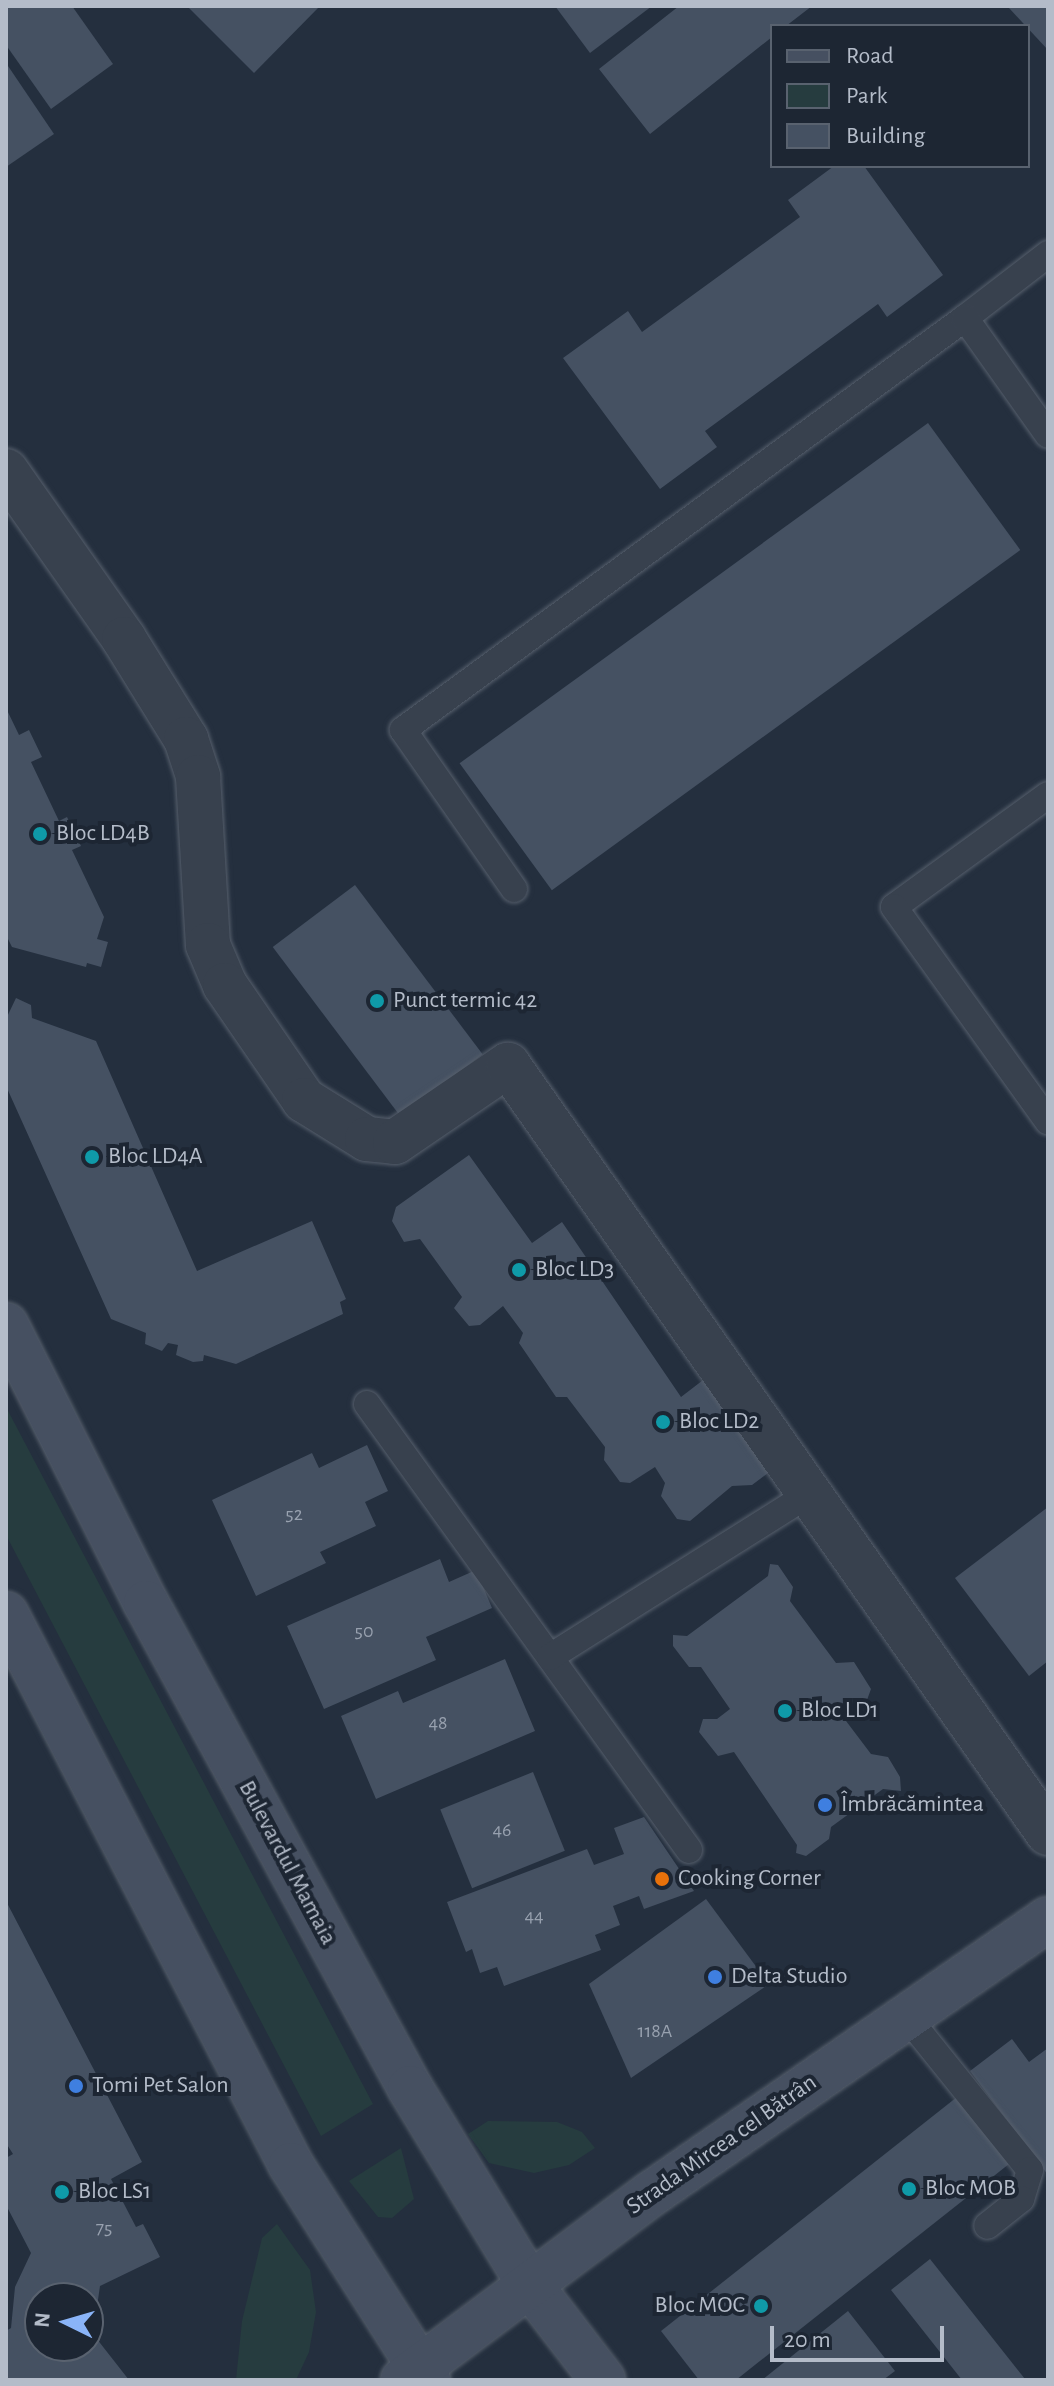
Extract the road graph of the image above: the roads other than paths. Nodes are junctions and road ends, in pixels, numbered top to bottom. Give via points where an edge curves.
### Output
1 (1048, 254) edge
2 (965, 318) junction
3 (1048, 435) edge
4 (6, 471) edge
5 (1048, 795) edge
6 (514, 889) dead end
7 (1048, 1121) edge
8 (6, 1325) edge
9 (367, 1404) dead end
10 (810, 1493) junction
11 (6, 1614) edge
12 (550, 1657) junction
13 (1048, 1833) edge
14 (689, 1850) dead end
15 (1048, 1919) edge
16 (907, 2017) junction
17 (987, 2226) dead end
18 (530, 2285) junction
19 (416, 2376) edge
20 (603, 2380) edge

1 - 2 lane
2 - 3 lane
2 - 6 lane via 403,730
4 - 10 street via 124,639 186,739 198,777 208,945 225,985 304,1100 367,1139 395,1142 508,1065
5 - 7 lane via 894,907
8 - 18 main road, Bulevardul Mamaia via 131,1576 349,1978
9 - 12 lane
10 - 12 lane
10 - 13 street
11 - 19 main road via 291,2165
12 - 14 lane
15 - 16 main road, Strada Mircea cel Bătrân
16 - 17 lane via 1030,2170 1021,2199
16 - 18 main road, Strada Mircea cel Bătrân
18 - 19 main road, Strada Mircea cel Bătrân
18 - 20 main road, Bulevardul Mamaia

